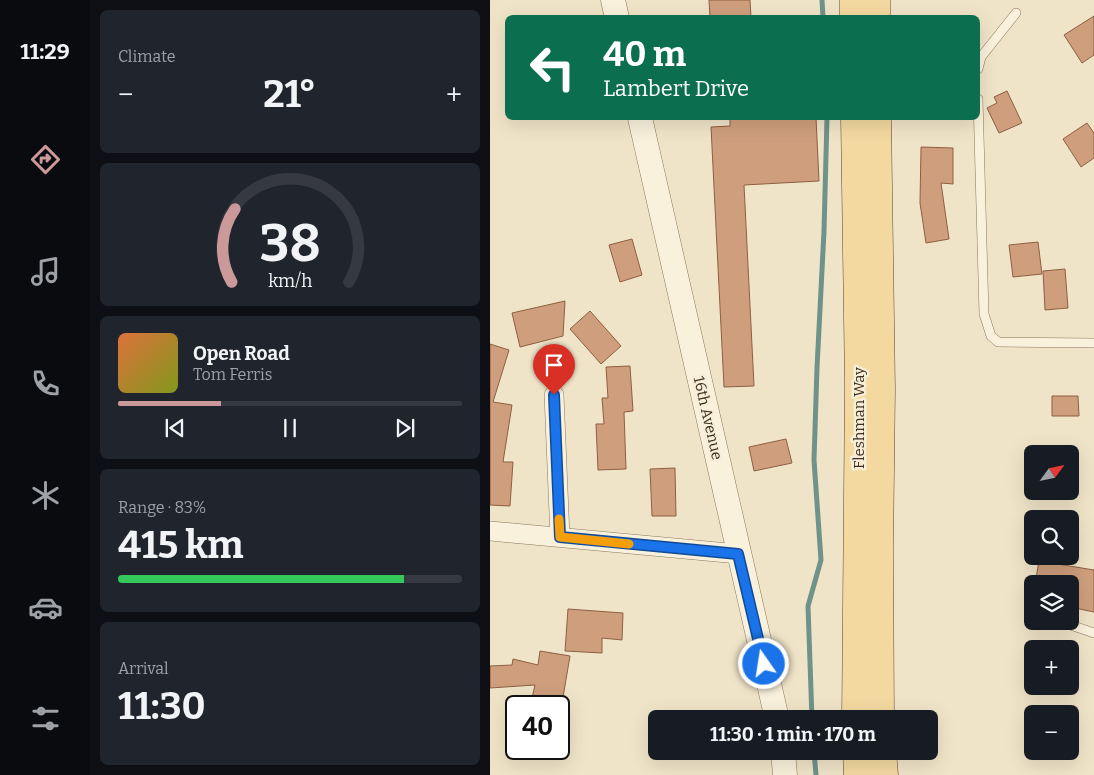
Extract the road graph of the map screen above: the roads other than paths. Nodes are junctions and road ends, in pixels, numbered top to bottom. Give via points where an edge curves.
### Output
1 (613, 0) edge
2 (854, 0) edge
3 (876, 0) edge
4 (1016, 14) dead end
5 (616, 15) edge
6 (854, 15) edge
7 (876, 15) edge
8 (980, 61) edge
9 (640, 120) edge
10 (855, 120) edge
11 (877, 120) edge
12 (979, 120) edge
13 (1094, 343) edge
14 (554, 395) dead end
15 (490, 531) edge
16 (560, 537) junction
17 (738, 554) junction
18 (1079, 628) edge
19 (1094, 633) edge
20 (775, 710) edge
21 (856, 710) edge
22 (880, 710) edge
23 (784, 760) edge
24 (857, 760) edge
25 (883, 760) edge
26 (785, 775) edge
27 (858, 775) edge
28 (884, 775) edge

1 - 5 street
2 - 6 main road
3 - 7 main road
4 - 8 lane
9 - 17 street, 16th Avenue
10 - 21 main road, Fleshman Way via 859,384
11 - 22 main road, Fleshman Way via 881,389
12 - 13 lane via 984,314 991,336 998,342
14 - 16 street
15 - 16 street
16 - 17 street
17 - 20 street, 16th Avenue
18 - 19 lane
23 - 26 street
24 - 27 main road
25 - 28 main road

